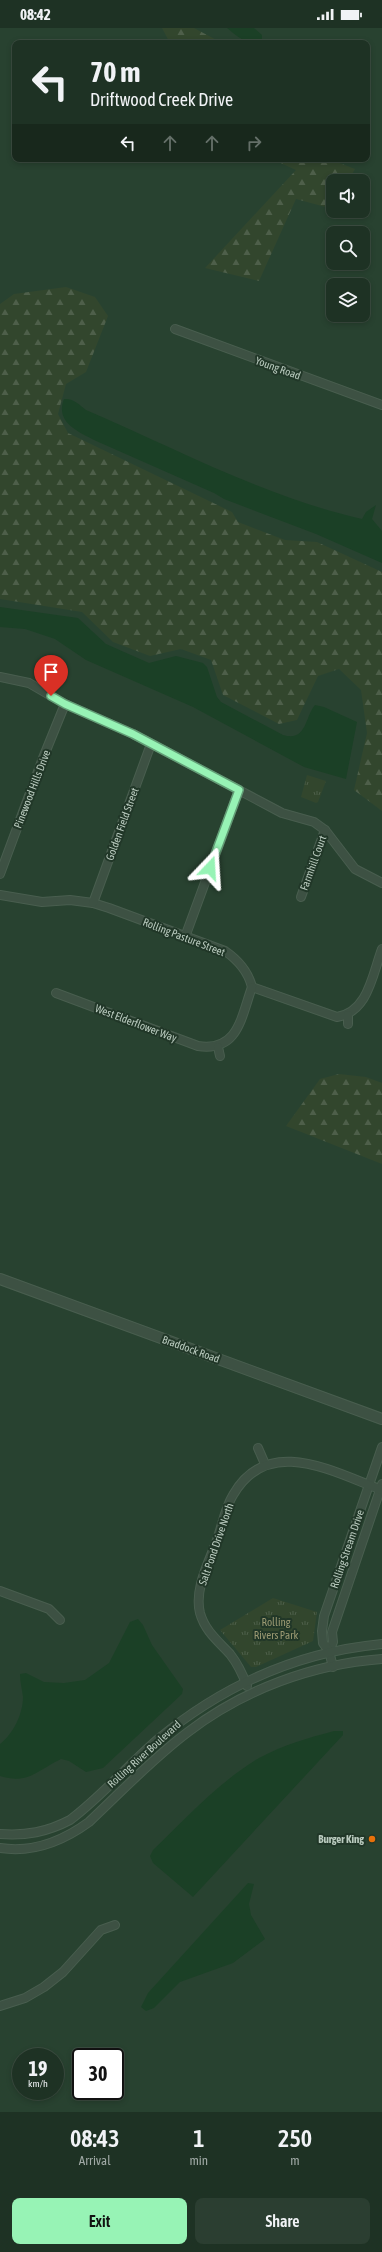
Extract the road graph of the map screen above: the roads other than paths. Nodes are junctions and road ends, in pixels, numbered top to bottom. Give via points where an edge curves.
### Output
1 (175, 330) dead end
2 (382, 404) edge
3 (0, 677) edge
4 (65, 704) junction
5 (151, 744) junction
6 (239, 790) junction
7 (325, 830) junction
8 (0, 874) edge
9 (382, 883) edge
10 (0, 895) edge
11 (301, 897) dead end
12 (93, 903) junction
13 (185, 937) junction
14 (382, 949) edge
15 (252, 987) junction
16 (56, 993) dead end
17 (348, 1015) junction
18 (348, 1024) dead end
19 (218, 1047) junction
20 (220, 1056) dead end
21 (0, 1279) edge
22 (382, 1419) edge
23 (382, 1447) edge
24 (258, 1448) dead end
25 (265, 1464) junction
26 (369, 1485) junction
27 (381, 1488) edge
28 (0, 1591) edge
29 (60, 1620) dead end
30 (382, 1644) edge
31 (329, 1651) junction
32 (382, 1659) edge
33 (333, 1667) junction
34 (246, 1682) junction
35 (250, 1694) junction
36 (0, 1834) edge
37 (0, 1848) edge
38 (115, 1925) dead end
39 (0, 2006) edge

1 - 2 street, Young Road
3 - 4 street via 29,683
4 - 5 street
4 - 8 street, Pinewood Hills Drive
5 - 6 street
5 - 12 street, Golden Field Street
6 - 7 street via 282,813 314,822
6 - 13 street
7 - 9 street via 355,869
7 - 11 street, Farmhill Court
10 - 12 street, Rolling Pasture Street via 42,902 70,900
12 - 13 street, Rolling Pasture Street
13 - 15 street, Rolling Pasture Street via 225,951 237,959 249,977
14 - 17 street via 364,998 358,1008
15 - 17 street via 326,1015
15 - 19 street via 236,1031 228,1041
16 - 19 street, West Elderflower Way via 198,1046
17 - 18 street
19 - 20 street
21 - 22 street, Braddock Road
23 - 26 street, Rolling Stream Drive
24 - 25 street
25 - 26 street via 296,1460
25 - 34 street, Salt Pond Drive North via 244,1480 233,1495 200,1592 203,1622 230,1655
26 - 27 street
26 - 31 street, Rolling Stream Drive via 324,1616 323,1643
27 - 31 street, Rolling Stream Drive via 332,1632 333,1642
28 - 29 street via 49,1609
30 - 31 street, Rolling River Boulevard
31 - 33 street, Rolling Stream Drive
31 - 34 street, Rolling River Boulevard via 296,1661
32 - 33 street, Rolling River Boulevard
33 - 35 street, Rolling River Boulevard via 303,1674
34 - 35 street, Salt Pond Drive North
34 - 36 street, Rolling River Boulevard via 180,1722 70,1820 34,1834
35 - 37 street, Rolling River Boulevard via 188,1732 74,1833 35,1847
38 - 39 street via 101,1930 63,1972 44,1987 25,1998

